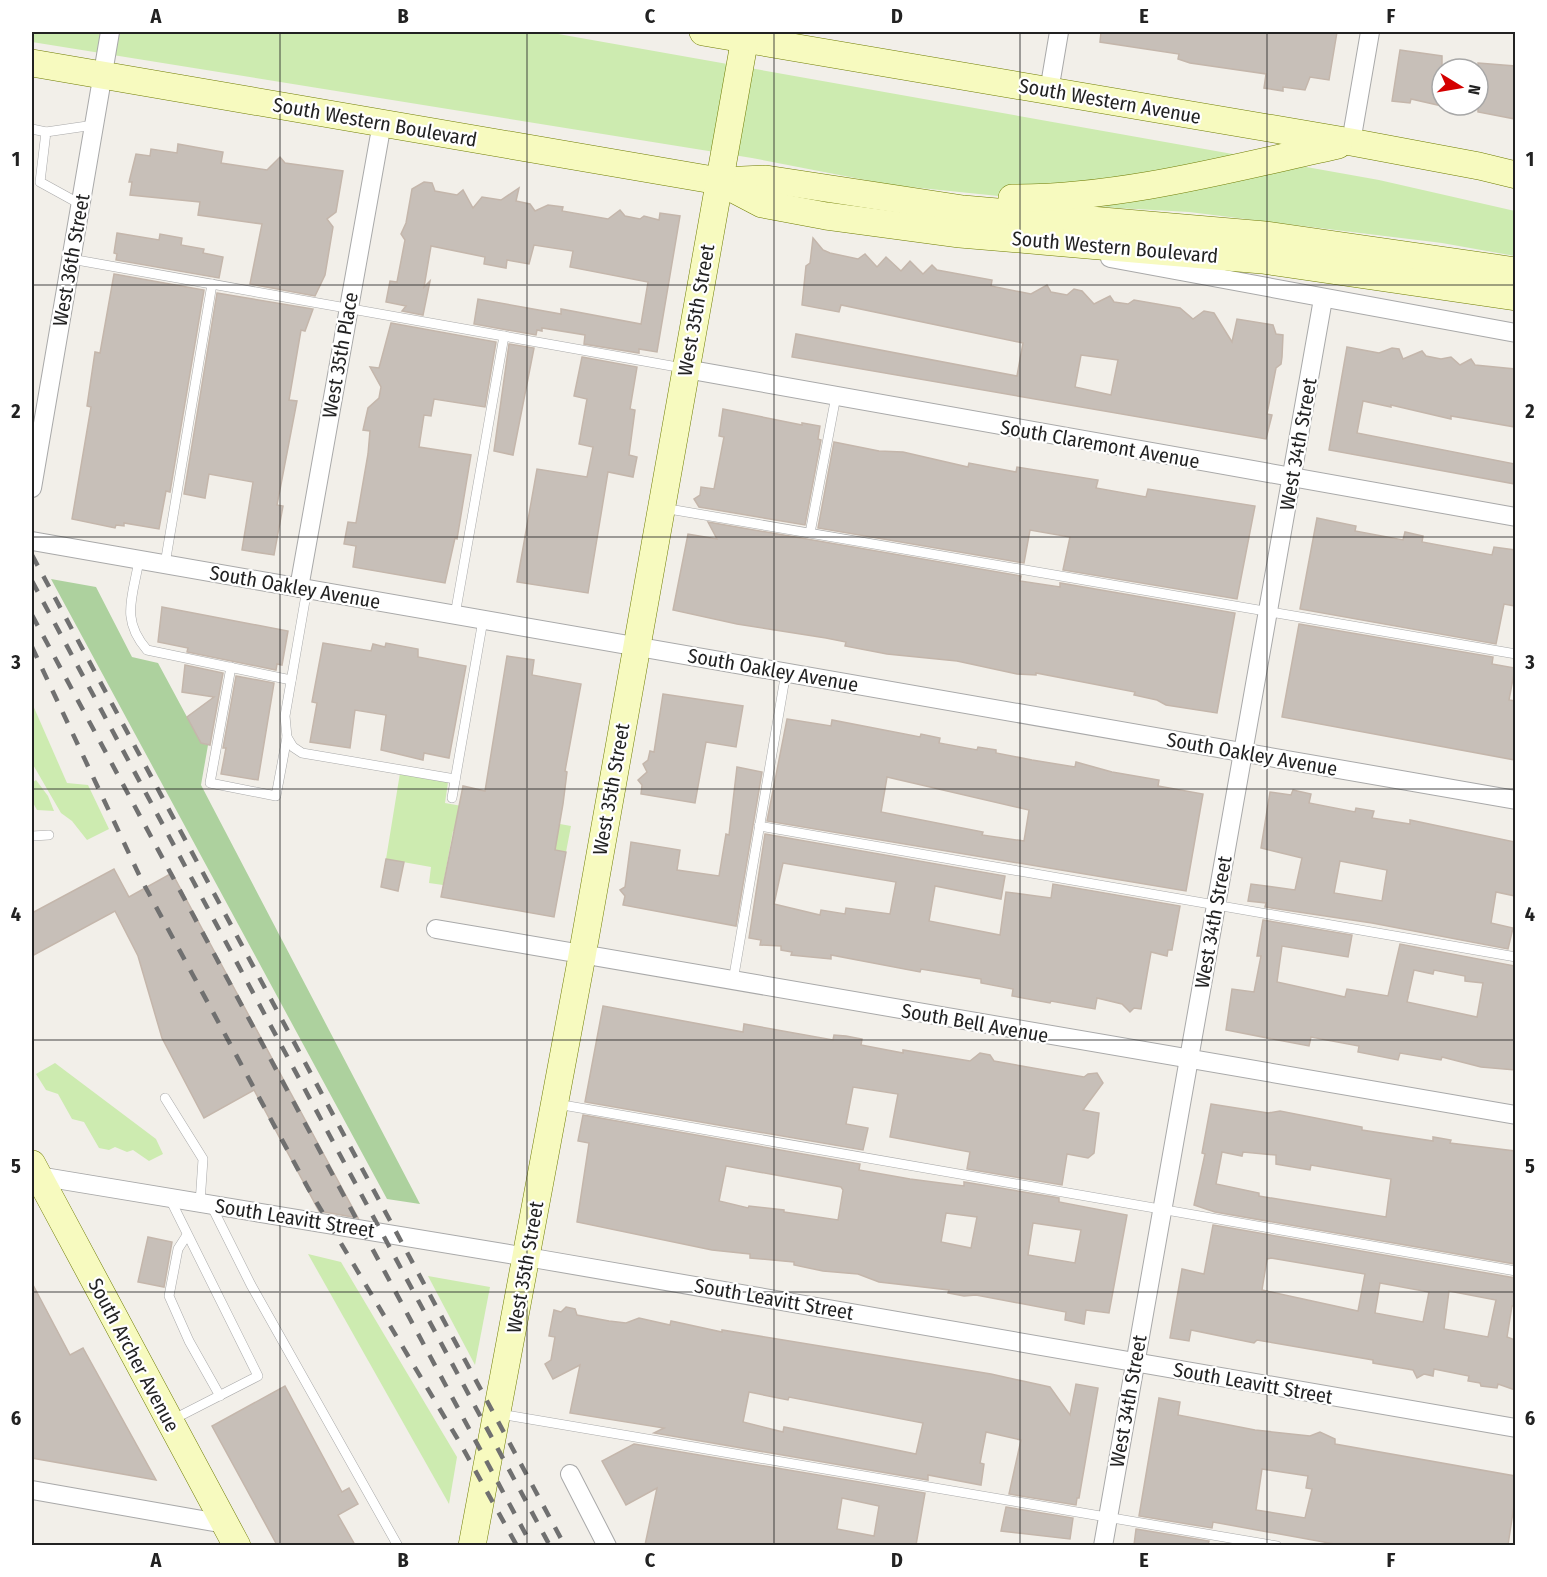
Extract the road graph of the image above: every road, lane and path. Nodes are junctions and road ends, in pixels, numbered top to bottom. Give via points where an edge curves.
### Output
1 (110, 32) edge
2 (704, 32) edge
3 (1059, 32) edge
4 (1371, 32) edge
5 (745, 35) edge
6 (32, 63) edge
7 (103, 75) junction
8 (1049, 91) junction
9 (382, 123) junction
10 (94, 125) junction
11 (32, 129) edge
12 (46, 132) junction
13 (1351, 142) junction
14 (1515, 175) edge
15 (719, 182) junction
16 (882, 198) junction
17 (80, 204) junction
18 (1023, 240) junction
19 (71, 260) junction
20 (1515, 271) edge
21 (212, 284) junction
22 (1515, 297) edge
23 (1323, 299) junction
24 (349, 308) junction
25 (1515, 333) edge
26 (504, 336) junction
27 (686, 369) junction
28 (836, 396) junction
29 (1291, 479) junction
30 (32, 489) edge
31 (661, 508) junction
32 (1515, 517) edge
33 (810, 533) junction
34 (32, 541) edge
35 (139, 560) junction
36 (165, 564) junction
37 (303, 589) junction
38 (1268, 612) junction
39 (455, 615) junction
40 (483, 620) junction
41 (636, 646) junction
42 (1515, 654) edge
43 (231, 667) junction
44 (786, 672) junction
45 (291, 680) junction
46 (287, 737) junction
47 (1243, 752) junction
48 (455, 779) junction
49 (452, 798) dead end
50 (1515, 800) edge
51 (759, 826) junction
52 (49, 835) dead end
53 (32, 836) edge
54 (1216, 906) junction
55 (436, 929) dead end
56 (582, 956) junction
57 (1515, 957) edge
58 (733, 981) junction
59 (1189, 1059) junction
60 (165, 1098) dead end
61 (554, 1104) junction
62 (1515, 1115) edge
63 (34, 1171) edge
64 (169, 1197) junction
65 (206, 1204) junction
66 (1162, 1209) junction
67 (187, 1234) junction
68 (527, 1257) junction
69 (1515, 1271) edge
70 (1135, 1362) junction
71 (220, 1396) junction
72 (498, 1413) junction
73 (170, 1422) junction
74 (1515, 1428) edge
75 (570, 1474) dead end
76 (32, 1490) edge
77 (1108, 1517) junction
78 (231, 1534) edge
79 (398, 1545) edge
80 (472, 1545) edge
81 (607, 1545) edge
82 (1103, 1545) edge
83 (1276, 1545) edge

1 - 7 street, West 36th Street
2 - 5 main road, South Western Avenue
3 - 8 street
4 - 13 street
5 - 8 main road, South Western Avenue
5 - 15 main road, West 35th Street
6 - 7 main road, South Western Boulevard
7 - 9 main road, South Western Boulevard
7 - 10 street, West 36th Street
8 - 13 main road, South Western Avenue
9 - 15 main road, South Western Boulevard
9 - 24 street, West 35th Place
10 - 12 lane
10 - 17 street, West 36th Street
11 - 12 lane
12 - 17 lane via 40,182
13 - 14 main road, South Western Avenue
13 - 16 main road via 1146,184 1040,198
15 - 16 main road, South Western Boulevard via 766,179
15 - 18 main road, South Western Boulevard via 762,204
15 - 27 main road, West 35th Street
16 - 20 main road, South Western Boulevard via 963,209 1264,235
17 - 19 street, West 36th Street
18 - 22 main road, South Western Boulevard via 1262,260
18 - 23 street
19 - 21 lane
19 - 30 street, West 36th Street
21 - 24 lane
21 - 36 lane
23 - 25 street
23 - 29 street, West 34th Street
24 - 26 lane
24 - 37 street, West 35th Place
26 - 27 lane
26 - 39 lane
27 - 28 street, South Claremont Avenue
27 - 31 main road, West 35th Street
28 - 29 street, South Claremont Avenue
28 - 33 lane
29 - 32 street, South Claremont Avenue
29 - 38 street, West 34th Street
31 - 33 lane
31 - 41 main road, West 35th Street
33 - 38 lane
34 - 35 street, South Oakley Avenue
35 - 36 street, South Oakley Avenue
35 - 43 lane via 130,617 135,636 147,650
36 - 37 street, South Oakley Avenue
37 - 39 street, South Oakley Avenue
37 - 45 lane
38 - 42 lane
38 - 47 street, West 34th Street
39 - 40 street, South Oakley Avenue
40 - 41 street, South Oakley Avenue
40 - 48 lane
41 - 44 street, South Oakley Avenue
41 - 56 main road, West 35th Street
43 - 45 lane
43 - 46 lane via 210,783 276,796
44 - 47 street, South Oakley Avenue
44 - 51 lane
45 - 46 lane via 285,716
46 - 48 lane via 302,753
47 - 50 street, South Oakley Avenue
47 - 54 street, West 34th Street
48 - 49 lane
51 - 54 lane
51 - 58 lane
52 - 53 lane
54 - 57 lane
54 - 59 street, West 34th Street
55 - 56 street, South Bell Avenue
56 - 58 street, South Bell Avenue
56 - 61 main road, West 35th Street
58 - 59 street, South Bell Avenue
59 - 62 street, South Bell Avenue
59 - 66 street, West 34th Street
60 - 65 lane via 203,1159
61 - 66 lane
61 - 68 main road, West 35th Street
63 - 64 street, South Leavitt Street
63 - 73 main road, South Archer Avenue
64 - 65 street, South Leavitt Street
64 - 67 lane
65 - 68 street, South Leavitt Street
65 - 79 lane
66 - 69 lane
66 - 70 street, West 34th Street
67 - 71 lane via 178,1249 169,1296
67 - 71 lane via 258,1376
68 - 70 street, South Leavitt Street
68 - 72 main road, West 35th Street
70 - 74 street, South Leavitt Street
70 - 77 street, West 34th Street
71 - 73 lane
72 - 77 lane
72 - 80 main road, West 35th Street
73 - 78 main road, South Archer Avenue
75 - 81 street
76 - 78 street
77 - 82 street, West 34th Street
77 - 83 lane

